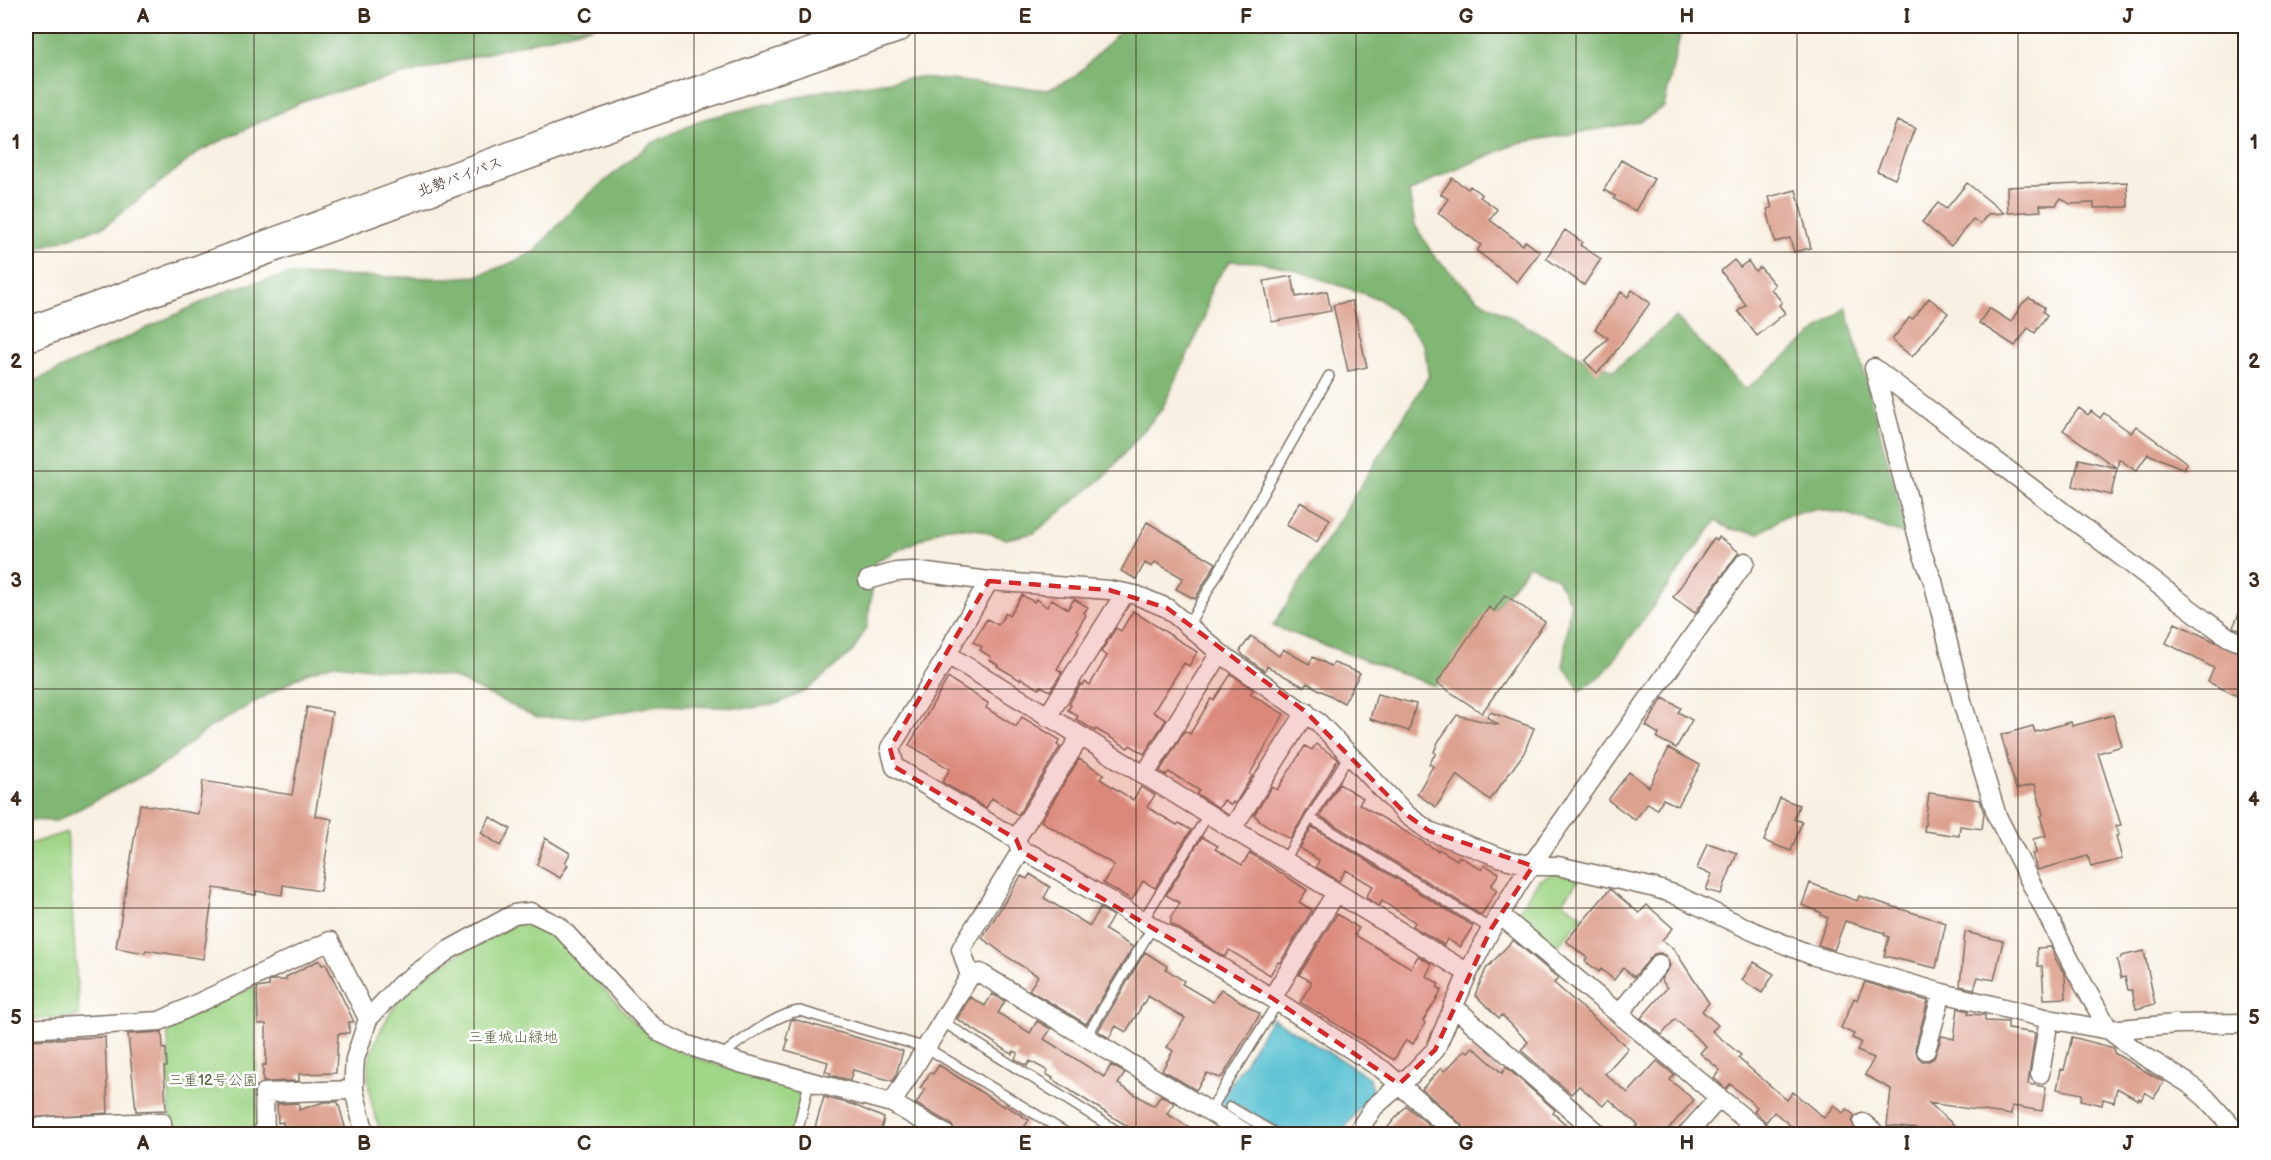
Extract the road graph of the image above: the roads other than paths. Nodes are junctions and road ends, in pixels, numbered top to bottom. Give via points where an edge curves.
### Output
1 (896, 26) edge
2 (26, 335) edge
3 (1329, 376) dead end
4 (1745, 562) dead end
5 (868, 580) dead end
6 (989, 581) junction
7 (1125, 593) junction
8 (1188, 627) junction
9 (2246, 645) edge
10 (1220, 653) junction
11 (948, 655) junction
12 (1306, 712) junction
13 (1047, 717) junction
14 (1080, 737) junction
15 (1349, 754) junction
16 (1144, 776) junction
17 (1208, 815) junction
18 (1310, 818) junction
19 (1232, 829) junction
20 (1019, 845) junction
21 (1284, 861) junction
22 (1533, 866) junction
23 (1336, 892) junction
24 (1495, 922) junction
25 (1147, 925) junction
26 (1659, 964) dead end
27 (1468, 973) junction
28 (970, 976) junction
29 (1942, 993) junction
30 (1275, 1000) junction
31 (1454, 1006) junction
32 (1619, 1014) junction
33 (368, 1019) junction
34 (2049, 1019) junction
35 (943, 1022) junction
36 (2246, 1023) edge
37 (26, 1029) edge
38 (2109, 1030) junction
39 (1086, 1037) junction
40 (927, 1048) junction
41 (1926, 1050) dead end
42 (721, 1056) junction
43 (2040, 1074) dead end
44 (809, 1082) junction
45 (1399, 1084) junction
46 (354, 1090) junction
47 (1719, 1098) junction
48 (892, 1103) junction
49 (1230, 1107) dead end
50 (1209, 1112) junction
51 (26, 1129) edge
52 (163, 1134) edge
53 (265, 1134) edge
54 (365, 1134) edge
55 (797, 1134) edge
56 (945, 1134) edge
57 (1068, 1134) edge
58 (1122, 1134) edge
59 (1247, 1134) edge
60 (1276, 1134) edge
61 (1356, 1134) edge
62 (1456, 1134) edge
63 (1599, 1134) edge
64 (1687, 1134) edge
65 (1763, 1134) edge
66 (2244, 1134) edge

1 - 2 highway, 北勢バイパス via 570,137
3 - 8 lane
4 - 22 street
5 - 6 street via 912,572
6 - 7 street
6 - 11 street
7 - 8 street via 1167,608
7 - 13 street
8 - 10 street
9 - 38 street via 2206,621 1874,368 1963,705 1997,816
10 - 12 street
10 - 16 street
11 - 13 street
11 - 20 street via 890,748 895,767
12 - 15 street
12 - 19 street
13 - 14 street
14 - 16 street
14 - 20 street
15 - 18 lane
15 - 22 street via 1407,815 1429,831
16 - 17 street
17 - 19 street
17 - 25 lane
18 - 21 lane
18 - 24 lane
19 - 21 street
20 - 25 street
20 - 28 street via 962,950
21 - 23 street
22 - 24 street
22 - 29 street via 1558,866 1664,891 1811,955
23 - 27 street
23 - 30 street
24 - 27 street
24 - 32 street
25 - 30 street
25 - 39 lane
26 - 32 street
27 - 31 street
28 - 35 street
28 - 39 street via 980,973
29 - 34 street
29 - 41 street
30 - 45 street
30 - 50 lane
31 - 45 street via 1435,1050
31 - 63 street
32 - 47 street
33 - 37 street via 330,941 160,1021
33 - 42 street via 400,984 449,950 514,914 530,912 559,926 661,1033
33 - 46 street via 355,1059
34 - 38 street
34 - 43 street
35 - 40 street
35 - 58 lane
36 - 38 street
38 - 66 street via 2188,1083
39 - 50 street
40 - 42 lane via 800,1011 783,1016
40 - 48 street
40 - 57 lane
42 - 44 street
44 - 48 street
44 - 55 lane
45 - 61 street via 1374,1107
45 - 62 street
46 - 53 street via 264,1093
46 - 54 street
47 - 64 street
47 - 65 street
48 - 56 street
49 - 60 lane
50 - 59 street
51 - 52 street via 162,1122

